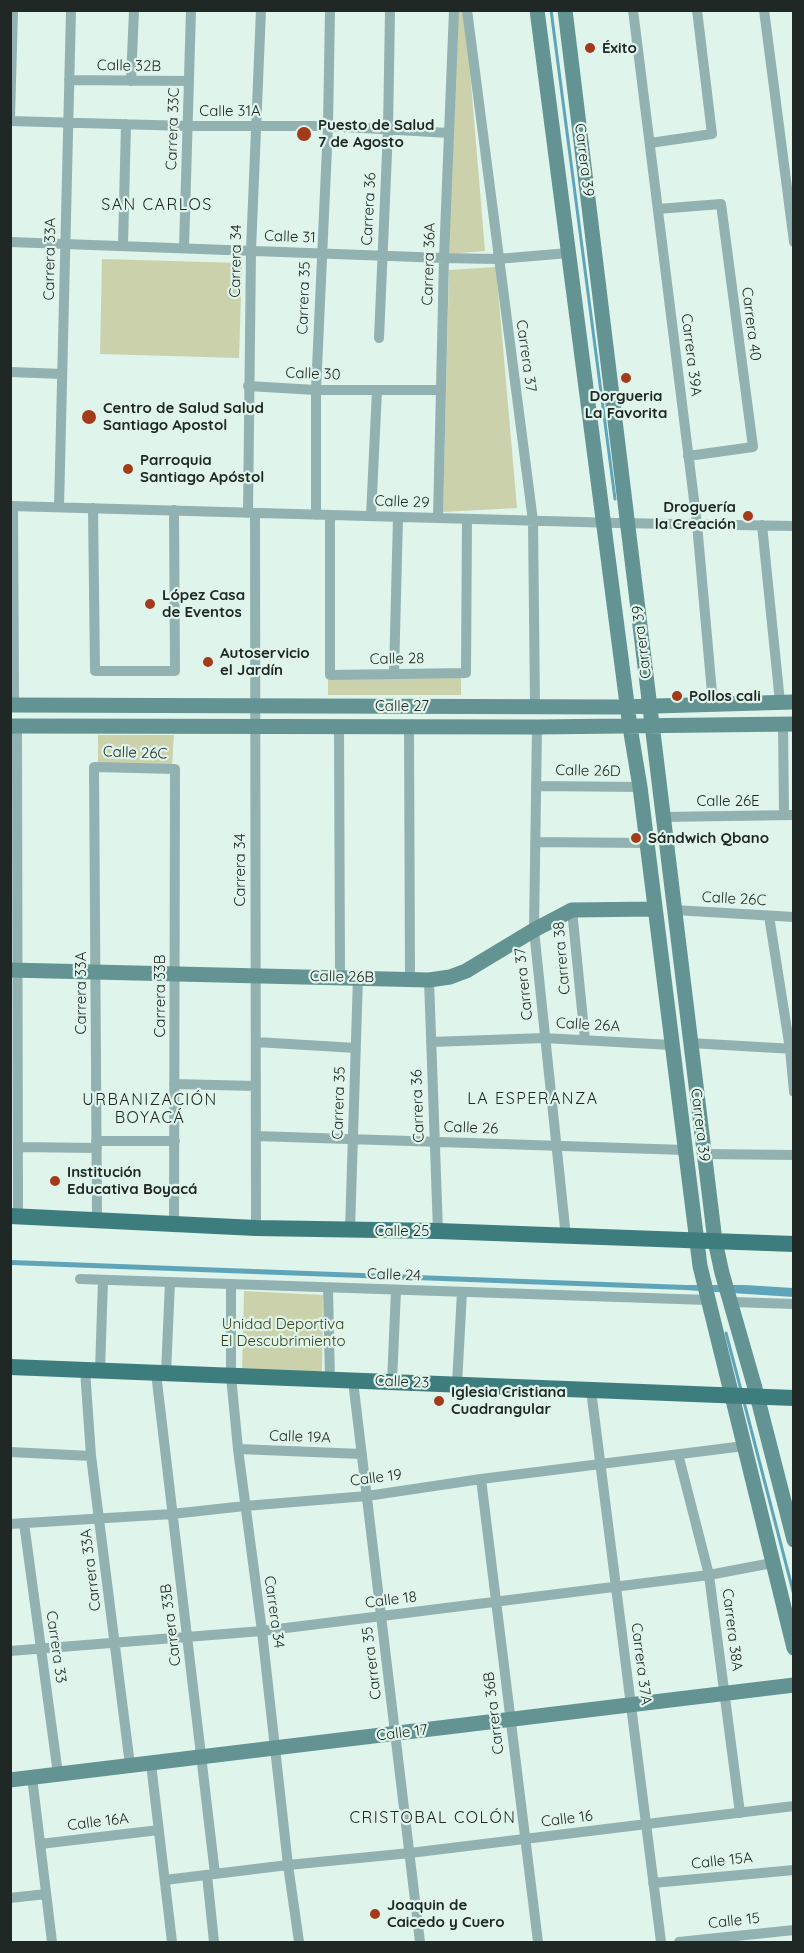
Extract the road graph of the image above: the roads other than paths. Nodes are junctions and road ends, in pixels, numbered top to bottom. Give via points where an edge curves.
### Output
1 (13, 10) edge
2 (71, 10) edge
3 (134, 10) edge
4 (191, 10) edge
5 (261, 10) edge
6 (330, 10) edge
7 (390, 10) edge
8 (454, 10) edge
9 (467, 10) edge
10 (537, 10) edge
11 (565, 10) edge
12 (633, 10) edge
13 (697, 10) edge
14 (764, 10) edge
15 (69, 80) junction
16 (131, 81) junction
17 (189, 81) junction
18 (10, 119) edge
19 (68, 123) junction
20 (126, 124) junction
21 (188, 126) junction
22 (255, 126) junction
23 (328, 126) junction
24 (388, 130) junction
25 (449, 134) junction
26 (650, 142) junction
27 (791, 194) edge
28 (658, 209) junction
29 (10, 242) edge
30 (794, 242) edge
31 (65, 243) junction
32 (123, 245) junction
33 (184, 249) junction
34 (251, 250) junction
35 (321, 253) junction
36 (569, 253) junction
37 (381, 256) junction
38 (444, 258) junction
39 (497, 259) junction
40 (379, 338) dead end
41 (10, 372) edge
42 (62, 374) junction
43 (248, 386) junction
44 (316, 390) junction
45 (377, 390) junction
46 (441, 390) junction
47 (688, 456) junction
48 (601, 501) junction
49 (625, 502) junction
50 (12, 506) edge
51 (59, 507) junction
52 (93, 508) junction
53 (174, 510) junction
54 (251, 513) junction
55 (316, 514) junction
56 (330, 515) junction
57 (371, 516) junction
58 (398, 517) junction
59 (438, 518) junction
60 (467, 519) junction
61 (533, 520) junction
62 (604, 523) junction
63 (627, 523) junction
64 (697, 524) junction
65 (762, 525) junction
66 (794, 526) edge
67 (630, 544) junction
68 (606, 546) junction
69 (12, 618) edge
70 (394, 674) junction
71 (787, 702) edge
72 (712, 704) junction
73 (12, 705) edge
74 (649, 705) junction
75 (255, 706) junction
76 (535, 706) junction
77 (627, 706) junction
78 (788, 724) edge
79 (14, 726) edge
80 (630, 726) junction
81 (652, 726) junction
82 (255, 727) junction
83 (339, 728) junction
84 (410, 728) junction
85 (537, 728) junction
86 (94, 767) joint
87 (175, 769) joint
88 (536, 786) junction
89 (640, 787) junction
90 (789, 815) edge
91 (662, 817) junction
92 (535, 842) junction
93 (647, 843) junction
94 (655, 909) junction
95 (572, 910) junction
96 (674, 910) junction
97 (769, 916) junction
98 (794, 917) edge
99 (534, 930) junction
100 (14, 970) edge
101 (96, 973) junction
102 (175, 974) junction
103 (255, 975) junction
104 (339, 977) junction
105 (358, 977) junction
106 (410, 978) junction
107 (429, 980) junction
108 (544, 1038) junction
109 (585, 1040) junction
110 (256, 1042) junction
111 (431, 1042) junction
112 (690, 1043) junction
113 (671, 1045) junction
114 (356, 1048) junction
115 (791, 1049) edge
116 (174, 1084) junction
117 (256, 1086) junction
118 (794, 1092) edge
119 (256, 1136) junction
120 (353, 1139) junction
121 (175, 1141) junction
122 (15, 1142) edge
123 (435, 1142) junction
124 (97, 1144) junction
125 (556, 1146) junction
126 (685, 1150) junction
127 (704, 1154) junction
128 (794, 1155) edge
129 (14, 1216) edge
130 (97, 1219) junction
131 (174, 1222) junction
132 (256, 1228) junction
133 (350, 1230) junction
134 (438, 1231) junction
135 (566, 1237) junction
136 (696, 1241) junction
137 (715, 1242) junction
138 (794, 1244) edge
139 (80, 1279) dead end
140 (103, 1280) junction
141 (170, 1282) junction
142 (231, 1284) junction
143 (328, 1288) junction
144 (727, 1289) junction
145 (396, 1290) junction
146 (462, 1292) junction
147 (706, 1293) junction
148 (794, 1304) edge
149 (10, 1367) edge
150 (93, 1370) junction
151 (161, 1373) junction
152 (231, 1376) junction
153 (330, 1380) junction
154 (353, 1381) junction
155 (392, 1382) junction
156 (457, 1384) junction
157 (591, 1390) junction
158 (745, 1396) junction
159 (794, 1398) edge
160 (744, 1446) junction
161 (238, 1449) junction
162 (10, 1452) edge
163 (362, 1454) junction
164 (678, 1454) junction
165 (91, 1456) junction
166 (600, 1464) junction
167 (481, 1479) junction
168 (367, 1496) junction
169 (244, 1506) junction
170 (172, 1514) junction
171 (99, 1518) junction
172 (24, 1523) junction
173 (10, 1524) edge
174 (794, 1540) edge
175 (772, 1563) junction
176 (709, 1575) junction
177 (616, 1587) junction
178 (496, 1602) junction
179 (381, 1617) junction
180 (262, 1631) junction
181 (188, 1637) junction
182 (114, 1642) junction
183 (41, 1648) junction
184 (794, 1648) edge
185 (10, 1651) edge
186 (794, 1685) edge
187 (725, 1694) junction
188 (631, 1705) junction
189 (510, 1720) junction
190 (395, 1733) junction
191 (276, 1748) junction
192 (201, 1757) junction
193 (151, 1764) junction
194 (130, 1765) junction
195 (58, 1774) junction
196 (32, 1777) junction
197 (10, 1780) edge
198 (794, 1806) edge
199 (740, 1813) junction
200 (646, 1824) junction
201 (159, 1830) junction
202 (525, 1839) junction
203 (40, 1844) junction
204 (410, 1853) junction
205 (288, 1865) junction
206 (794, 1870) edge
207 (211, 1874) junction
208 (165, 1880) junction
209 (653, 1883) junction
210 (46, 1894) junction
211 (10, 1898) edge
212 (794, 1930) edge
213 (782, 1937) edge
214 (52, 1942) edge
215 (172, 1942) edge
216 (214, 1942) edge
217 (299, 1942) edge
218 (420, 1942) edge
219 (537, 1942) edge
220 (661, 1942) edge
221 (679, 1942) edge

1 - 18 street
2 - 15 street, Carrera 33A
3 - 16 street
4 - 17 street, Carrera 33C
5 - 22 street, Carrera 34
6 - 23 street, Carrera 35
7 - 24 street, Carrera 36
8 - 25 street, Carrera 36A
9 - 39 street, Carrera 37
10 - 36 main road, Carrera 39
11 - 49 main road, Carrera 39
12 - 26 street, Carrera 39A
13 - 26 street via 712,134
14 - 27 street
15 - 16 street, Calle 32B
15 - 19 street, Carrera 33A
16 - 17 street, Calle 32B
17 - 21 street, Carrera 33C
18 - 19 street, Calle 31A
19 - 20 street, Calle 31A
19 - 31 street, Carrera 33A
20 - 21 street, Calle 31A
20 - 32 street
21 - 22 street, Calle 31A
21 - 33 street, Carrera 33C
22 - 23 street, Calle 31A
22 - 34 street, Carrera 34
23 - 24 street, Calle 31A
23 - 35 street, Carrera 35
24 - 25 street, Calle 31A
24 - 37 street, Carrera 36
25 - 38 street, Carrera 36A
26 - 28 street, Carrera 39A
27 - 30 street
28 - 47 street, Carrera 39A
28 - 47 street, Carrera 40 via 721,204 753,447
29 - 31 street, Calle 31
31 - 32 street, Calle 31
31 - 42 street, Carrera 33A
32 - 33 street, Calle 31
33 - 34 street, Calle 31
34 - 35 street, Calle 31
34 - 43 street, Carrera 34
35 - 37 street, Calle 31
35 - 44 street, Carrera 35
36 - 39 street, Calle 31
36 - 48 main road, Carrera 39
37 - 38 street, Calle 31
37 - 40 street, Carrera 36
38 - 39 street, Calle 31
38 - 46 street, Carrera 36A
39 - 61 street, Carrera 37
41 - 42 street
42 - 51 street, Carrera 33A
43 - 44 street, Calle 30
43 - 54 street, Carrera 34
44 - 45 street, Calle 30
44 - 55 street, Carrera 35
45 - 46 street, Calle 30
45 - 57 street
46 - 59 street, Carrera 36A
47 - 64 street, Carrera 39A
48 - 49 main road via 615,510
48 - 62 main road, Carrera 39
49 - 63 main road, Carrera 39
50 - 51 street, Calle 29
50 - 69 street
51 - 52 street, Calle 29
52 - 53 street, Calle 29
52 - 53 street via 95,671 175,670
53 - 54 street, Calle 29
54 - 55 street, Calle 29
54 - 75 street, Carrera 34
55 - 56 street, Calle 29
56 - 57 street, Calle 29
56 - 70 street, Calle 28 via 330,675
57 - 58 street, Calle 29
58 - 59 street, Calle 29
58 - 70 street
59 - 60 street, Calle 29
60 - 61 street, Calle 29
60 - 70 street, Calle 28 via 466,674
61 - 62 street, Calle 29
61 - 76 street, Carrera 37
62 - 63 street, Calle 29
62 - 68 main road, Carrera 39
63 - 64 street, Calle 29
63 - 67 main road, Carrera 39
64 - 65 street, Calle 29
64 - 72 street, Carrera 39A
65 - 66 street, Calle 29
65 - 71 street
67 - 68 main road via 618,537
67 - 74 main road, Carrera 39
68 - 77 main road, Carrera 39
69 - 73 street
71 - 72 main road, Calle 27
72 - 74 main road, Calle 27
73 - 75 main road, Calle 27
74 - 77 main road, Calle 27
74 - 81 main road, Carrera 39
75 - 76 main road, Calle 27
75 - 82 street, Carrera 34
76 - 77 main road, Calle 27
77 - 80 main road, Carrera 39
78 - 81 main road, Calle 27
78 - 90 street
79 - 82 main road, Calle 27
79 - 100 street
80 - 81 main road, Calle 27
80 - 85 main road, Calle 27
80 - 89 main road, Carrera 39
81 - 91 main road, Carrera 39
82 - 83 main road, Calle 27
82 - 103 street, Carrera 34
83 - 84 main road, Calle 27
83 - 104 street
84 - 85 main road, Calle 27
84 - 106 street
85 - 88 street, Carrera 37
86 - 87 street, Calle 26C
86 - 101 street, Carrera 33A
87 - 102 street, Carrera 33B
88 - 89 street, Calle 26D
88 - 92 street, Carrera 37
89 - 93 main road, Carrera 39
90 - 91 street, Calle 26E
91 - 96 main road, Carrera 39
92 - 93 street
92 - 99 street, Carrera 37
93 - 94 main road, Carrera 39
94 - 95 main road, Calle 26B
94 - 113 main road, Carrera 39
95 - 99 main road, Calle 26B
95 - 109 street, Carrera 38
96 - 97 street, Calle 26C
96 - 112 main road, Carrera 39
97 - 98 street, Calle 26C
97 - 115 street
99 - 107 main road, Calle 26B via 466,971
99 - 108 street, Carrera 37
100 - 101 main road, Calle 26B
100 - 122 street
101 - 102 main road, Calle 26B
101 - 124 street, Carrera 33A
102 - 103 main road, Calle 26B
102 - 116 street, Carrera 33B
103 - 104 main road, Calle 26B
103 - 110 street, Carrera 34
104 - 105 main road, Calle 26B
105 - 106 main road, Calle 26B
105 - 114 street, Carrera 35
106 - 107 main road, Calle 26B
107 - 111 street, Carrera 36
108 - 109 street, Calle 26A
108 - 111 street, Calle 26A
108 - 125 street, Carrera 37
109 - 113 street, Calle 26A
110 - 114 street
110 - 117 street, Carrera 34
111 - 123 street, Carrera 36
112 - 115 street
112 - 127 main road, Carrera 39
113 - 126 main road, Carrera 39
114 - 120 street, Carrera 35
115 - 118 street
116 - 117 street
116 - 121 street, Carrera 33B
117 - 119 street, Carrera 34
119 - 120 street, Calle 26
119 - 132 street, Carrera 34
120 - 123 street, Calle 26
120 - 133 street, Carrera 35
121 - 124 street
121 - 131 street, Carrera 33B
122 - 124 street
122 - 129 street
123 - 125 street, Calle 26
123 - 134 street, Carrera 36
124 - 130 street, Carrera 33A
125 - 126 street, Calle 26
125 - 135 street, Carrera 37
126 - 136 main road, Carrera 39
127 - 128 street
127 - 137 main road, Carrera 39
129 - 130 main road, Calle 25
130 - 131 main road, Calle 25
131 - 132 main road, Calle 25
132 - 133 main road, Calle 25
133 - 134 main road, Calle 25
134 - 135 main road, Calle 25
135 - 136 main road, Calle 25
136 - 137 main road, Calle 25
136 - 144 main road, Carrera 39
136 - 147 main road, Carrera 39
137 - 138 main road, Calle 25
137 - 144 main road, Carrera 39
139 - 140 street, Calle 24
140 - 141 street, Calle 24
140 - 150 street, Carrera 33A
141 - 142 street, Calle 24
141 - 151 street, Carrera 33B
142 - 143 street, Calle 24
142 - 152 street, Carrera 34
143 - 145 street, Calle 24
143 - 153 street
144 - 148 street
144 - 158 main road, Carrera 39
145 - 146 street, Calle 24
145 - 155 street
146 - 147 street, Calle 24
146 - 156 street
147 - 158 main road, Carrera 39
149 - 150 main road, Calle 23
150 - 151 main road, Calle 23
150 - 165 street, Carrera 33A
151 - 152 main road, Calle 23
151 - 170 street, Carrera 33B
152 - 153 main road, Calle 23
152 - 161 street, Carrera 34
153 - 154 main road, Calle 23
154 - 155 main road, Calle 23
154 - 163 street, Carrera 35
155 - 156 main road, Calle 23
156 - 157 main road, Calle 23
157 - 158 main road, Calle 23
157 - 166 street, Carrera 37A
158 - 159 main road, Calle 23
158 - 160 main road, Carrera 39
158 - 174 main road, Carrera 39
160 - 164 street, Calle 19
160 - 175 main road, Carrera 39
161 - 163 street, Calle 19A
161 - 169 street, Carrera 34
162 - 165 street
163 - 168 street, Carrera 35
164 - 166 street, Calle 19
164 - 176 street, Carrera 38A
165 - 171 street, Carrera 33A
166 - 167 street, Calle 19
166 - 177 street, Carrera 37A
167 - 168 street, Calle 19
167 - 178 street, Carrera 36B
168 - 169 street, Calle 19
168 - 179 street, Carrera 35
169 - 170 street, Calle 19
169 - 180 street, Carrera 34
170 - 171 street, Calle 19
170 - 181 street, Carrera 33B
171 - 172 street, Calle 19
171 - 182 street, Carrera 33A
172 - 173 street, Calle 19
172 - 183 street, Carrera 33
175 - 176 street, Calle 18
175 - 184 main road, Carrera 39
176 - 177 street, Calle 18
176 - 187 street, Carrera 38A
177 - 178 street, Calle 18
177 - 188 street, Carrera 37A
178 - 179 street, Calle 18
178 - 189 street, Carrera 36B
179 - 180 street, Calle 18
179 - 190 street, Carrera 35
180 - 181 street, Calle 18
180 - 191 street, Carrera 34
181 - 182 street, Calle 18
181 - 192 street, Carrera 33B
182 - 183 street, Calle 18
182 - 194 street, Carrera 33A
183 - 185 street, Calle 18
183 - 195 street, Carrera 33
186 - 187 main road, Calle 17
187 - 188 main road, Calle 17
187 - 199 street, Carrera 38A
188 - 189 main road, Calle 17
188 - 200 street, Carrera 37A
189 - 190 main road, Calle 17
189 - 202 street, Carrera 36B
190 - 191 main road, Calle 17
190 - 204 street, Carrera 35
191 - 192 main road, Calle 17
191 - 205 street, Carrera 34
192 - 193 main road, Calle 17
192 - 207 street, Carrera 33B
193 - 194 main road, Calle 17
193 - 201 street
194 - 195 main road, Calle 17
195 - 196 main road, Calle 17
196 - 197 main road, Calle 17
196 - 203 street
198 - 199 street, Calle 16
199 - 200 street, Calle 16
200 - 202 street, Calle 16
200 - 209 street, Carrera 37A
201 - 203 street, Calle 16A
201 - 208 street
202 - 204 street, Calle 16
202 - 219 street, Carrera 36B
203 - 210 street
204 - 205 street, Calle 16
204 - 218 street, Carrera 35
205 - 207 street, Calle 16
205 - 217 street, Carrera 34
206 - 209 street, Calle 15A
207 - 208 street, Calle 16
207 - 216 street, Carrera 33B
208 - 215 street
209 - 220 street, Carrera 37A
210 - 211 street
210 - 214 street
212 - 213 street, Calle 15
213 - 221 street, Calle 15

